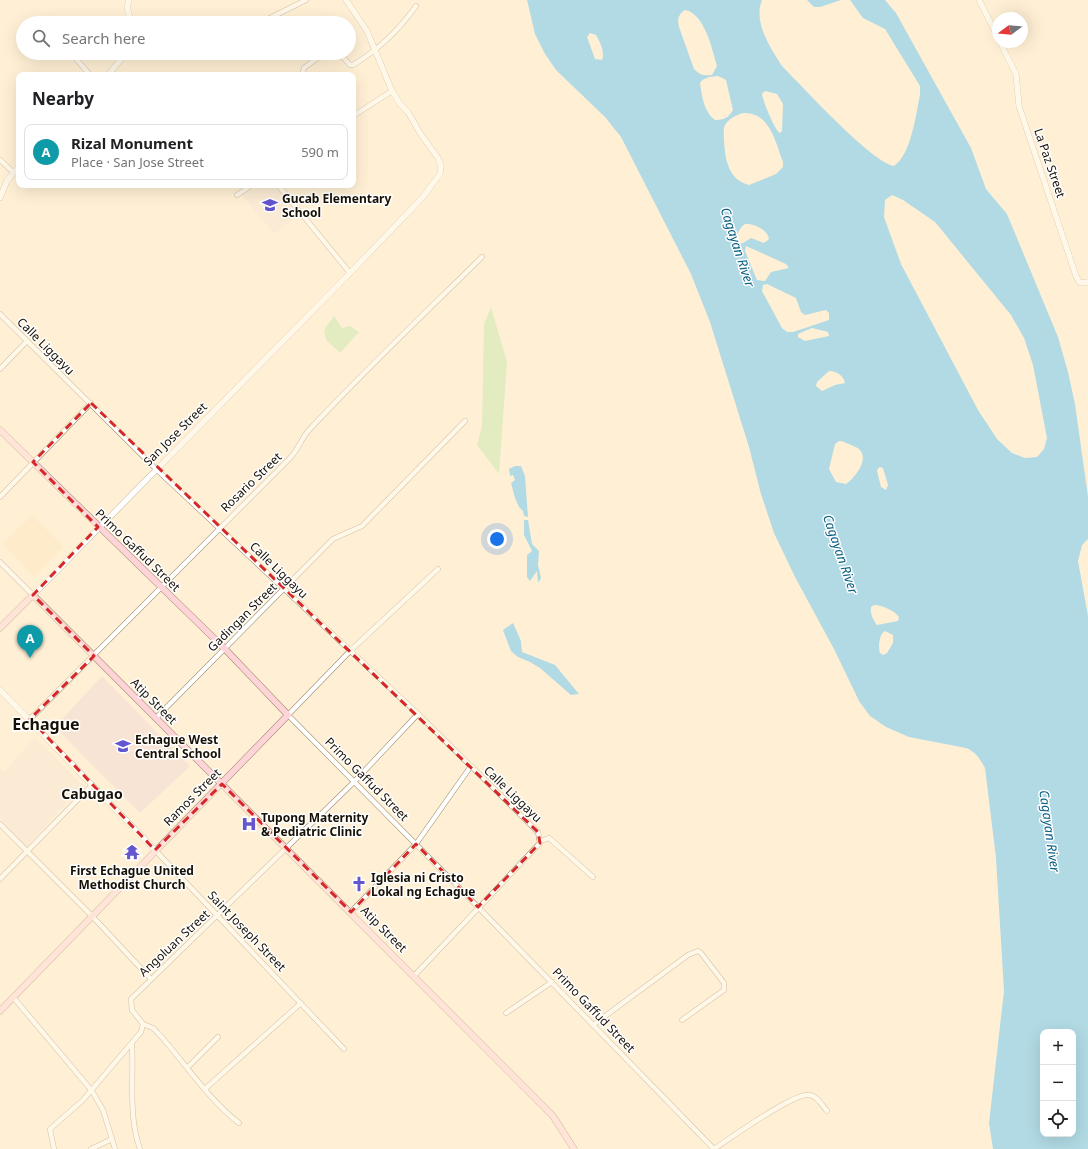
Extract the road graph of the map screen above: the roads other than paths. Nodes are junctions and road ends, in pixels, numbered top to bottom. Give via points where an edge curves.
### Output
1 (129, 0) edge
2 (306, 0) edge
3 (346, 0) edge
4 (979, 0) edge
5 (416, 6) dead end
6 (129, 16) edge
7 (274, 16) edge
8 (992, 25) edge
9 (1003, 48) edge
10 (375, 50) junction
11 (77, 60) edge
12 (120, 60) edge
13 (315, 60) edge
14 (345, 60) edge
15 (87, 72) edge
16 (110, 72) edge
17 (303, 72) edge
18 (392, 91) junction
19 (356, 114) edge
20 (0, 160) edge
21 (16, 169) edge
22 (13, 172) junction
23 (248, 188) edge
24 (280, 188) edge
25 (237, 195) dead end
26 (0, 198) edge
27 (482, 258) dead end
28 (350, 273) junction
29 (1088, 282) edge
30 (0, 314) edge
31 (27, 341) junction
32 (0, 369) edge
33 (91, 403) junction
34 (465, 421) dead end
35 (0, 430) edge
36 (33, 462) junction
37 (156, 469) junction
38 (0, 497) edge
39 (98, 527) junction
40 (220, 527) junction
41 (0, 562) edge
42 (438, 569) dead end
43 (162, 587) junction
44 (284, 589) junction
45 (33, 595) junction
46 (0, 628) edge
47 (225, 649) junction
48 (351, 650) junction
49 (94, 656) junction
50 (0, 690) edge
51 (418, 714) junction
52 (288, 715) junction
53 (156, 718) junction
54 (30, 720) junction
55 (471, 766) junction
56 (354, 782) junction
57 (222, 784) junction
58 (92, 785) junction
59 (0, 824) edge
60 (540, 842) junction
61 (416, 844) junction
62 (287, 848) junction
63 (155, 850) junction
64 (27, 851) junction
65 (593, 877) dead end
66 (0, 879) edge
67 (478, 906) junction
68 (350, 912) junction
69 (92, 916) junction
70 (217, 916) junction
71 (414, 976) junction
72 (150, 978) junction
73 (552, 982) junction
74 (13, 997) junction
75 (300, 1003) junction
76 (0, 1011) edge
77 (506, 1013) dead end
78 (682, 1020) dead end
79 (143, 1024) junction
80 (593, 1025) junction
81 (218, 1037) dead end
82 (132, 1044) junction
83 (344, 1049) dead end
84 (188, 1067) junction
85 (205, 1089) junction
86 (92, 1091) junction
87 (827, 1111) dead end
88 (239, 1123) dead end
89 (112, 1139) junction
90 (54, 1149) edge
91 (92, 1149) edge
92 (115, 1149) edge
93 (140, 1149) edge
94 (574, 1149) edge
95 (714, 1149) edge

1 - 6 street via 127,7
2 - 7 street
3 - 10 street, San Jose Street via 367,31
4 - 8 street
5 - 10 street via 406,20
9 - 29 street, La Paz Street via 1016,74 1019,106 1076,276 1080,283
10 - 14 street via 353,65
10 - 18 street, San Jose Street
11 - 15 street
12 - 16 street
13 - 17 street
18 - 19 street
18 - 28 street, San Jose Street via 438,158 440,174 423,197
20 - 22 street
21 - 22 street
22 - 26 street
23 - 25 street
24 - 28 street
27 - 40 street, Rosario Street via 402,334 310,429 296,451
28 - 37 street, San Jose Street
30 - 31 street, Calle Liggayu
31 - 32 street
31 - 33 street, Calle Liggayu
33 - 36 street
33 - 37 street, Calle Liggayu
34 - 44 street, Gadingan Street via 362,526 333,539
35 - 36 main road, Primo Gaffud Street
36 - 38 street
36 - 39 main road, Primo Gaffud Street
37 - 39 street, San Jose Street
37 - 40 street, Calle Liggayu
39 - 43 main road, Primo Gaffud Street
39 - 45 street, San Jose Street
40 - 43 street, Rosario Street
40 - 44 street, Calle Liggayu
41 - 45 street, Atip Street
42 - 48 street, Ramos Street
43 - 47 main road, Primo Gaffud Street
43 - 49 street, Rosario Street
44 - 47 street, Gadingan Street
44 - 48 street, Calle Liggayu
45 - 46 main road, San Jose Street
45 - 49 main road, Atip Street
47 - 52 main road, Primo Gaffud Street
47 - 53 street, Gadingan Street
48 - 51 street, Calle Liggayu
48 - 52 street, Ramos Street
49 - 53 main road, Atip Street
49 - 54 street, Rosario Street
50 - 54 street, Saint Joseph Street
51 - 55 street, Calle Liggayu
51 - 56 street, Angoluan Street
52 - 56 street, Primo Gaffud Street
52 - 57 main road, Ramos Street
53 - 57 main road, Atip Street
54 - 58 street, Saint Joseph Street
55 - 60 street, Calle Liggayu via 538,832
55 - 61 street
56 - 61 street, Primo Gaffud Street
56 - 62 street, Angoluan Street
57 - 62 main road, Atip Street
57 - 63 main road, Ramos Street
58 - 63 street, Saint Joseph Street
58 - 64 street
59 - 64 street
60 - 65 street via 549,838
60 - 67 street
61 - 67 street, Primo Gaffud Street
61 - 68 street
62 - 68 main road, Atip Street
62 - 70 street, Angoluan Street
63 - 69 main road, Ramos Street
63 - 70 street, Saint Joseph Street
64 - 66 street
64 - 69 street
67 - 71 street
67 - 73 street, Primo Gaffud Street
68 - 71 main road, Atip Street
69 - 72 street
69 - 74 main road, Ramos Street
70 - 72 street, Angoluan Street
70 - 75 street, Saint Joseph Street
71 - 94 main road, Atip Street via 553,1116
72 - 79 street, Angoluan Street via 131,999 132,1010
73 - 77 street
73 - 80 street, Primo Gaffud Street
74 - 76 main road, Ramos Street
74 - 86 street
75 - 83 street, Saint Joseph Street
75 - 85 street
78 - 80 street via 724,990 724,983 698,951 688,955
79 - 82 street via 141,1032
79 - 84 street via 153,1028
80 - 95 street, Primo Gaffud Street
81 - 84 street
82 - 86 street
82 - 93 street via 133,1118
84 - 85 street
85 - 88 street
86 - 89 street via 103,1110
86 - 90 street via 50,1128
87 - 95 street via 815,1097 809,1094 799,1096
89 - 91 street
89 - 92 street

